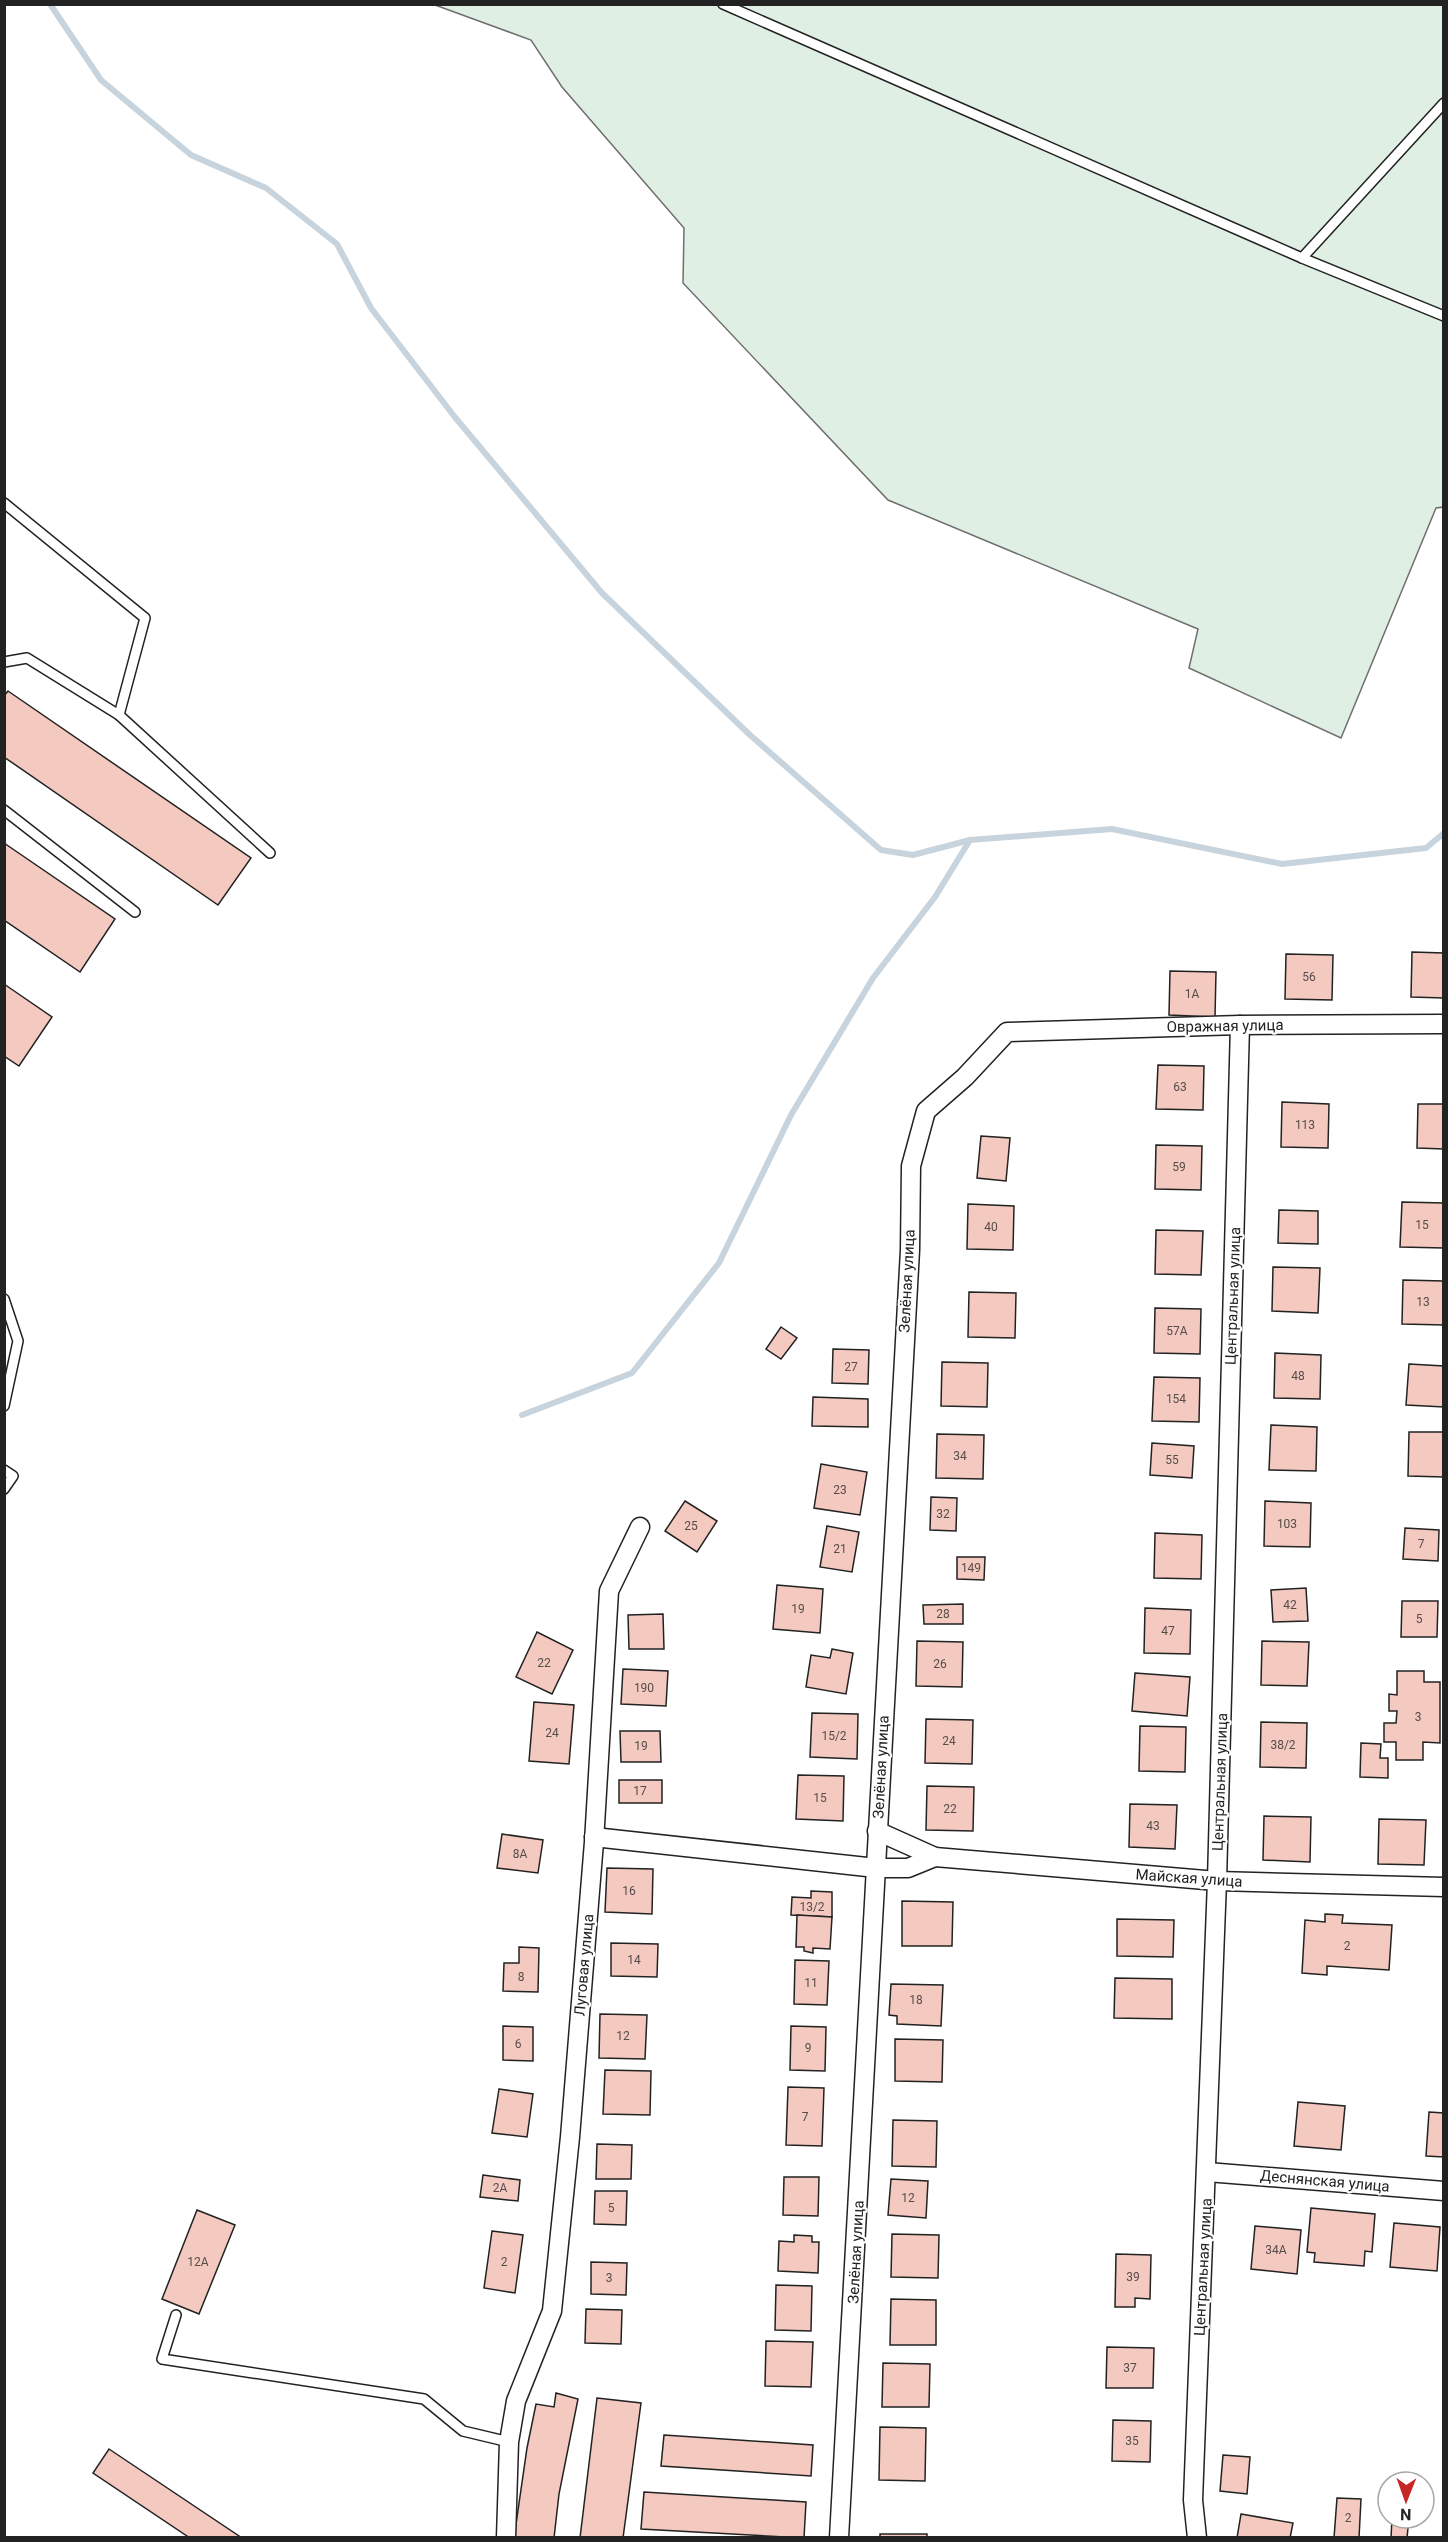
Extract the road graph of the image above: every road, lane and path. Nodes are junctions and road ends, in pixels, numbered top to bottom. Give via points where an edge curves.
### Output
1 (723, 4) edge
2 (1443, 103) edge
3 (1302, 258) junction
4 (1443, 316) edge
5 (4, 503) edge
6 (4, 662) edge
7 (119, 715) junction
8 (4, 810) edge
9 (270, 853) dead end
10 (135, 912) dead end
11 (1443, 1024) edge
12 (1240, 1025) junction
13 (1007, 1032) joint
14 (4, 1299) edge
15 (4, 1406) edge
16 (4, 1470) edge
17 (4, 1489) edge
18 (640, 1527) dead end
19 (877, 1831) junction
20 (594, 1837) junction
21 (935, 1857) junction
22 (876, 1868) junction
23 (1217, 1881) junction
24 (1443, 1887) edge
25 (1207, 2172) junction
26 (1443, 2191) edge
27 (176, 2316) dead end
28 (509, 2442) junction
29 (506, 2538) edge
30 (838, 2538) edge
31 (1197, 2538) edge

1 - 3 lane
2 - 3 lane
3 - 4 lane
5 - 7 lane via 145,618
6 - 7 lane via 27,658
7 - 9 lane
8 - 10 lane
11 - 12 street, Овражная улица
12 - 13 street, Овражная улица
12 - 23 street, Центральная улица
13 - 19 street, Зелёная улица via 926,1111 911,1166 910,1250
14 - 15 lane via 18,1341
16 - 17 lane via 13,1476
18 - 20 street, Луговая улица via 609,1591
19 - 21 street
19 - 22 street, Зелёная улица
20 - 22 street
20 - 28 street, Луговая улица via 552,2311 516,2401
21 - 22 street via 908,1868
21 - 23 street, Майская улица
22 - 30 street, Зелёная улица
23 - 24 street, Майская улица
23 - 25 street, Центральная улица
25 - 26 street, Деснянская улица
25 - 31 street, Центральная улица via 1193,2500
27 - 28 lane via 162,2360 424,2399 463,2430
28 - 29 street, Луговая улица

